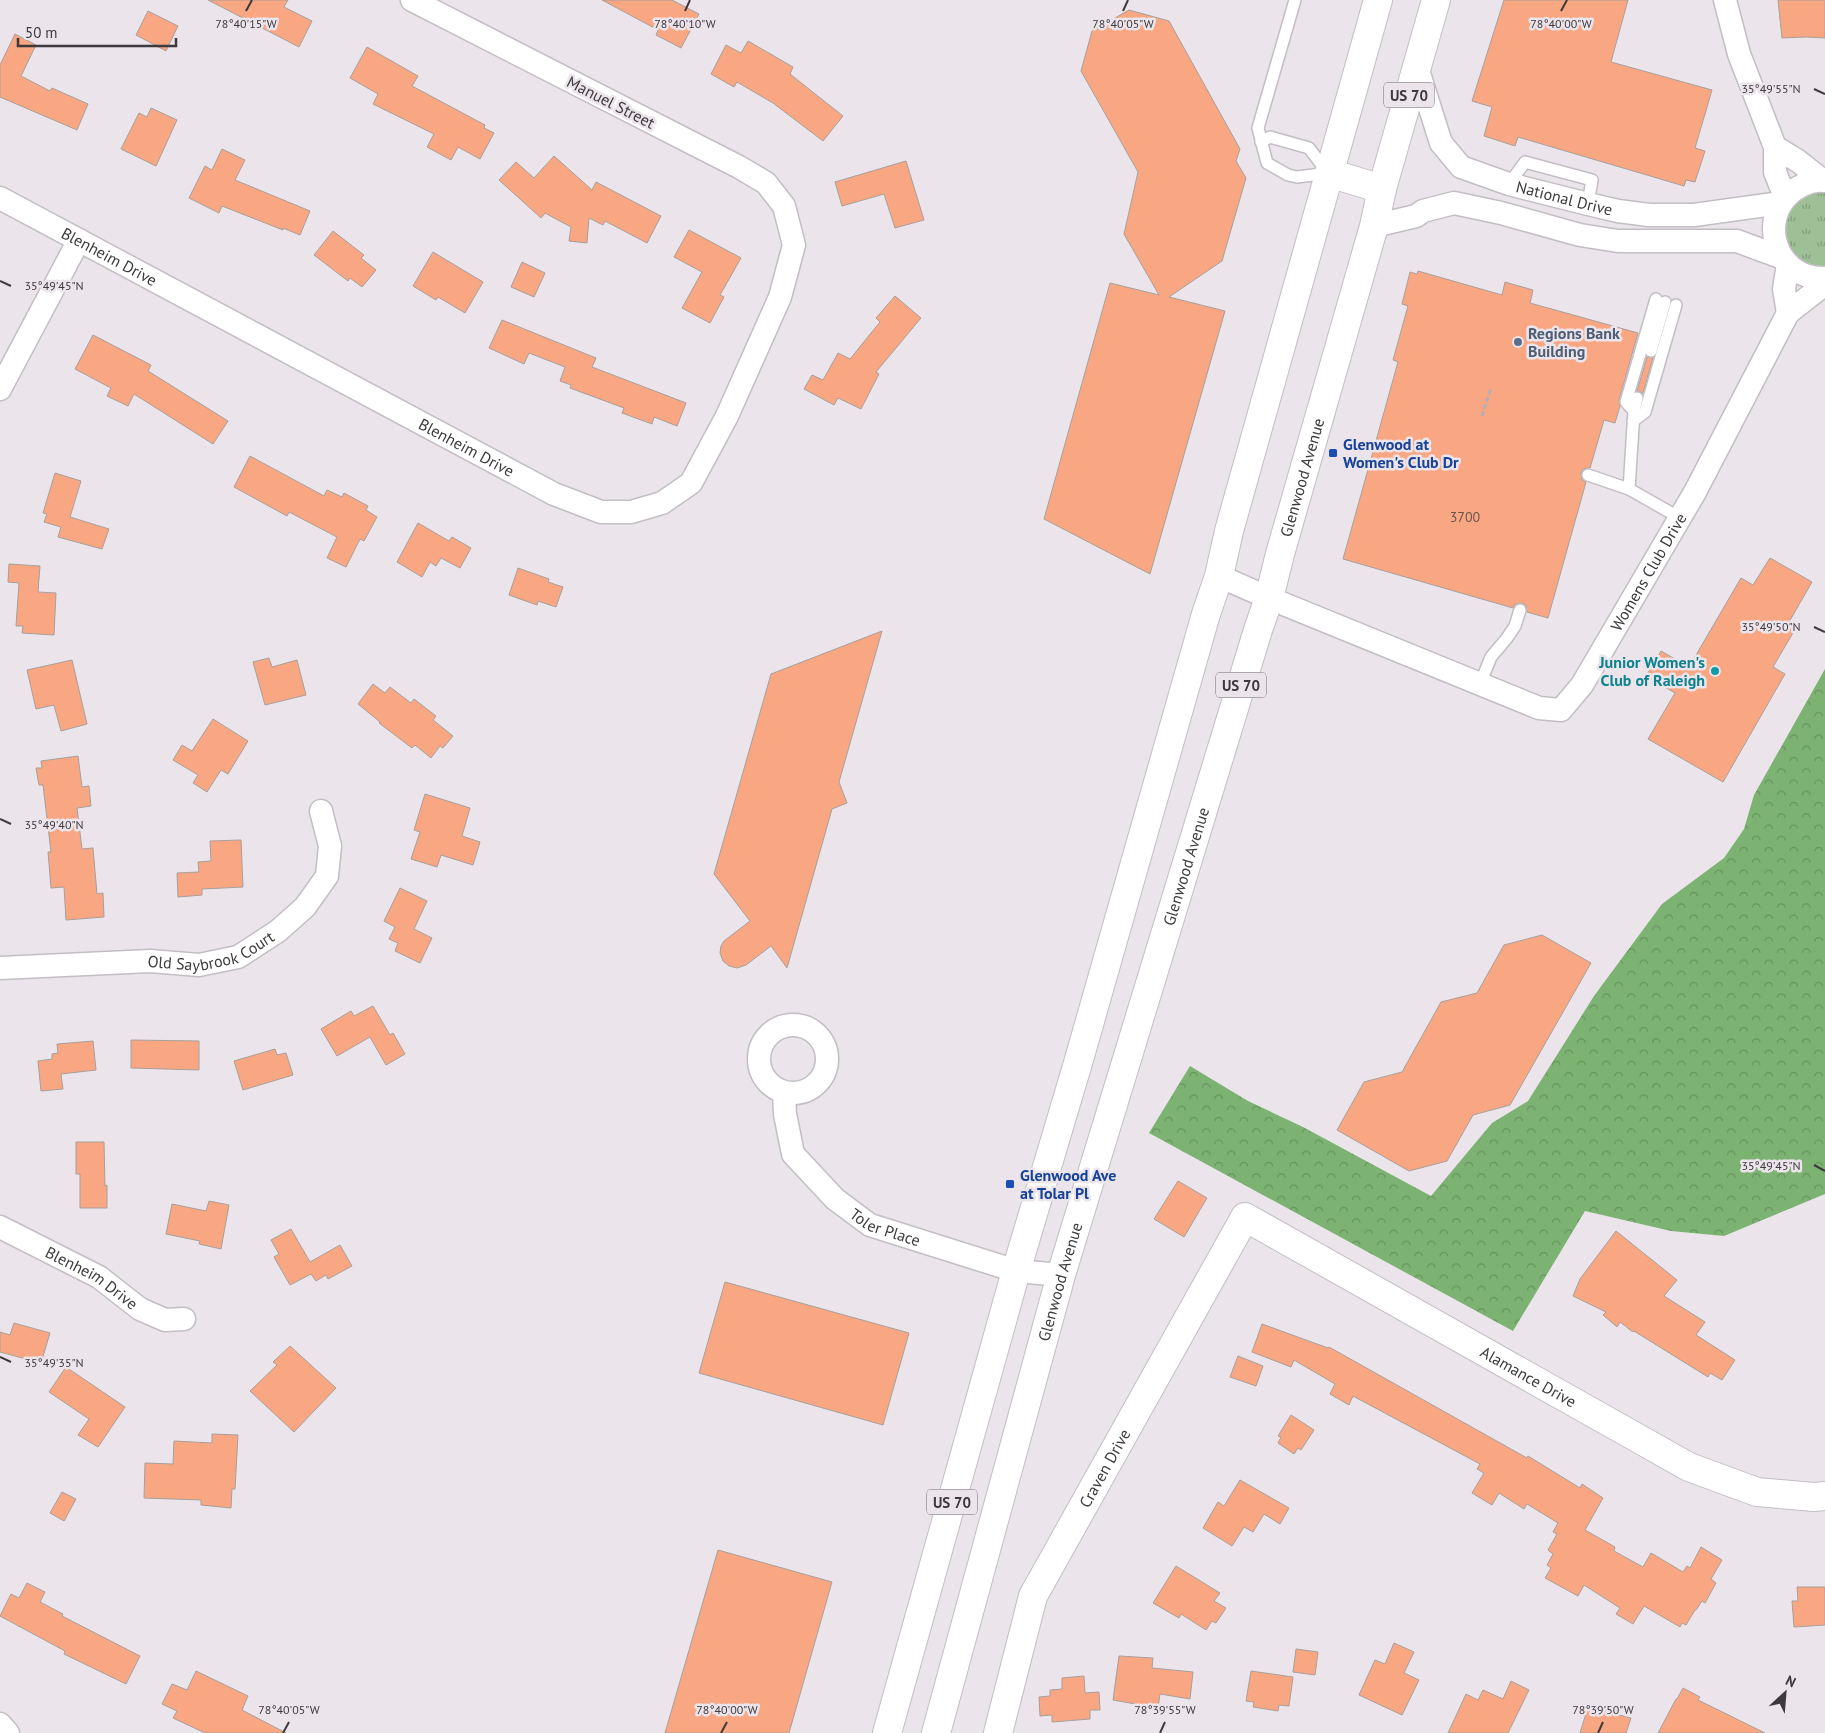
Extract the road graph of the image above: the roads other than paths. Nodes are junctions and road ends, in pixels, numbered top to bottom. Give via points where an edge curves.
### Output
1 (412, 0) edge
2 (1294, 0) edge
3 (1378, 0) edge
4 (1436, 0) edge
5 (1725, 0) edge
6 (1416, 67) junction
7 (1261, 142) junction
8 (1775, 147) junction
9 (1329, 173) junction
10 (1823, 181) edge
11 (1382, 189) junction
12 (0, 198) edge
13 (1783, 200) junction
14 (789, 225) joint
15 (1374, 226) junction
16 (79, 240) junction
17 (1785, 261) junction
18 (1825, 278) edge
19 (1825, 284) edge
20 (1666, 302) junction
21 (1788, 313) junction
22 (1651, 351) dead end
23 (0, 389) edge
24 (1637, 398) dead end
25 (1633, 416) junction
26 (1588, 475) dead end
27 (1629, 489) junction
28 (1680, 518) junction
29 (1219, 576) junction
30 (1270, 598) junction
31 (1520, 610) dead end
32 (1480, 684) junction
33 (321, 811) dead end
34 (0, 968) edge
35 (784, 1093) dead end
36 (1246, 1217) joint
37 (0, 1227) edge
38 (1016, 1271) junction
39 (1061, 1275) junction
40 (184, 1320) dead end
41 (1825, 1496) edge
42 (0, 1724) edge
43 (8, 1733) edge
44 (887, 1733) edge
45 (936, 1733) edge
46 (998, 1733) edge

1 - 14 street, Manuel Street via 760,178 784,206
2 - 7 lane via 1258,128
3 - 9 main road, US 70
4 - 6 main road, Glenwood Avenue / US 70
5 - 8 street via 1738,54
6 - 11 main road, Glenwood Avenue / US 70
6 - 13 street, National Drive via 1441,143 1461,167 1509,184 1618,211 1649,215 1694,215
7 - 9 lane via 1270,137 1309,148
7 - 9 lane via 1267,163 1288,175 1297,178
8 - 10 street
8 - 13 street via 1775,172
9 - 11 main road
9 - 29 main road, US 70
10 - 13 street via 1808,182 1795,188
11 - 15 main road, Glenwood Avenue / US 70
12 - 16 street, Blenheim Drive
13 - 17 street via 1775,216 1773,230 1776,245
14 - 16 street, Blenheim Drive via 794,245 780,297 727,416 691,483 662,503 631,512 601,512 554,494
15 - 17 street, National Drive via 1454,203 1580,235 1618,241 1737,241
15 - 30 main road, Glenwood Avenue / US 70
16 - 23 street
17 - 18 street, National Drive via 1798,271
17 - 21 street via 1784,289
19 - 21 street, Womens Club Drive
20 - 22 lane
20 - 25 lane via 1626,402
20 - 25 lane via 1645,412
21 - 28 street, Womens Club Drive
24 - 25 lane
25 - 27 lane
26 - 27 lane
27 - 28 lane
28 - 32 street, Womens Club Drive via 1582,685 1561,710 1539,708
29 - 30 street, Womens Club Drive
29 - 38 main road, US 70
30 - 32 street, Womens Club Drive
30 - 39 main road, Glenwood Avenue / US 70
31 - 32 lane via 1507,638 1491,657
33 - 34 street, Old Saybrook Court via 330,846 327,876 305,907 278,931 238,957 198,965 150,961
35 - 38 street, Toler Place via 793,1154 835,1199 870,1225
36 - 41 main road, Alamance Drive via 1689,1467 1757,1492
36 - 46 main road, Craven Drive via 1033,1596
37 - 40 street, Blenheim Drive via 99,1276 140,1309 165,1320
38 - 39 street, Toler Place
38 - 44 main road, US 70
39 - 45 main road, Glenwood Avenue / US 70
42 - 43 street

